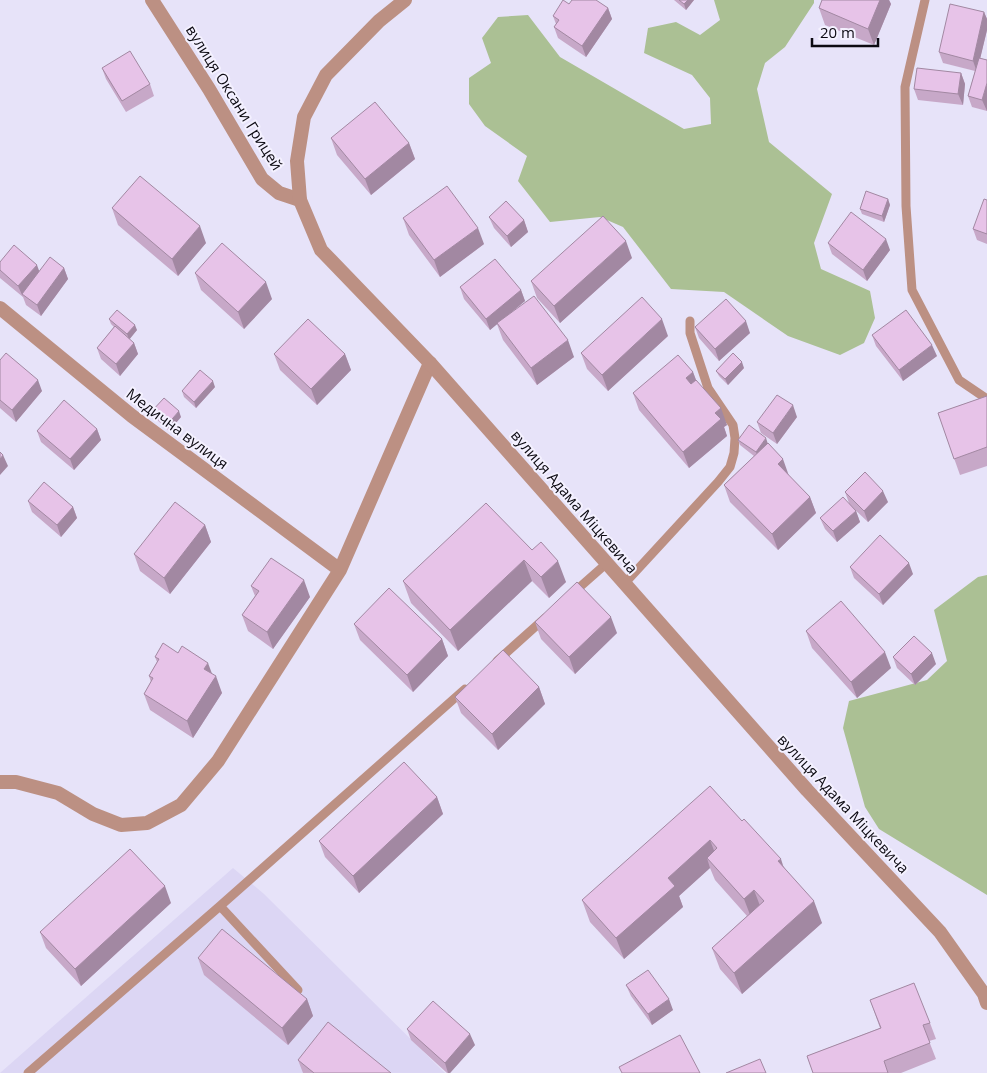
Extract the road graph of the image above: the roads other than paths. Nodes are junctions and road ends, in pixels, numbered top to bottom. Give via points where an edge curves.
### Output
1 (152, 0) edge
2 (405, 0) edge
3 (924, 0) edge
4 (300, 200) junction
5 (0, 308) edge
6 (690, 321) dead end
7 (430, 363) junction
8 (987, 399) edge
9 (607, 563) junction
10 (340, 570) junction
11 (625, 583) junction
12 (570, 596) edge
13 (555, 609) edge
14 (488, 669) edge
15 (473, 682) edge
16 (0, 782) edge
17 (220, 906) junction
18 (298, 990) edge
19 (987, 1003) edge
20 (28, 1073) edge

1 - 4 street, вулиця Оксани Грицей via 262,178 279,193
2 - 4 street, вулиця Адама Міцкевича via 379,21 326,75 304,117 297,160
3 - 8 lane via 905,87 906,206 912,290 959,380
4 - 7 street, вулиця Адама Міцкевича via 321,250
5 - 10 street, Медична вулиця via 132,416
6 - 11 lane via 690,333 708,388 733,425 734,453 730,467 718,482
7 - 9 street, вулиця Адама Міцкевича
7 - 10 street
9 - 11 street, вулиця Адама Міцкевича
9 - 12 lane
10 - 16 street via 218,760 181,805 147,823 121,825 93,814 58,793 16,782
11 - 19 street, вулиця Адама Міцкевича via 807,790 940,932
13 - 14 lane
15 - 17 lane
17 - 18 lane
17 - 20 lane

